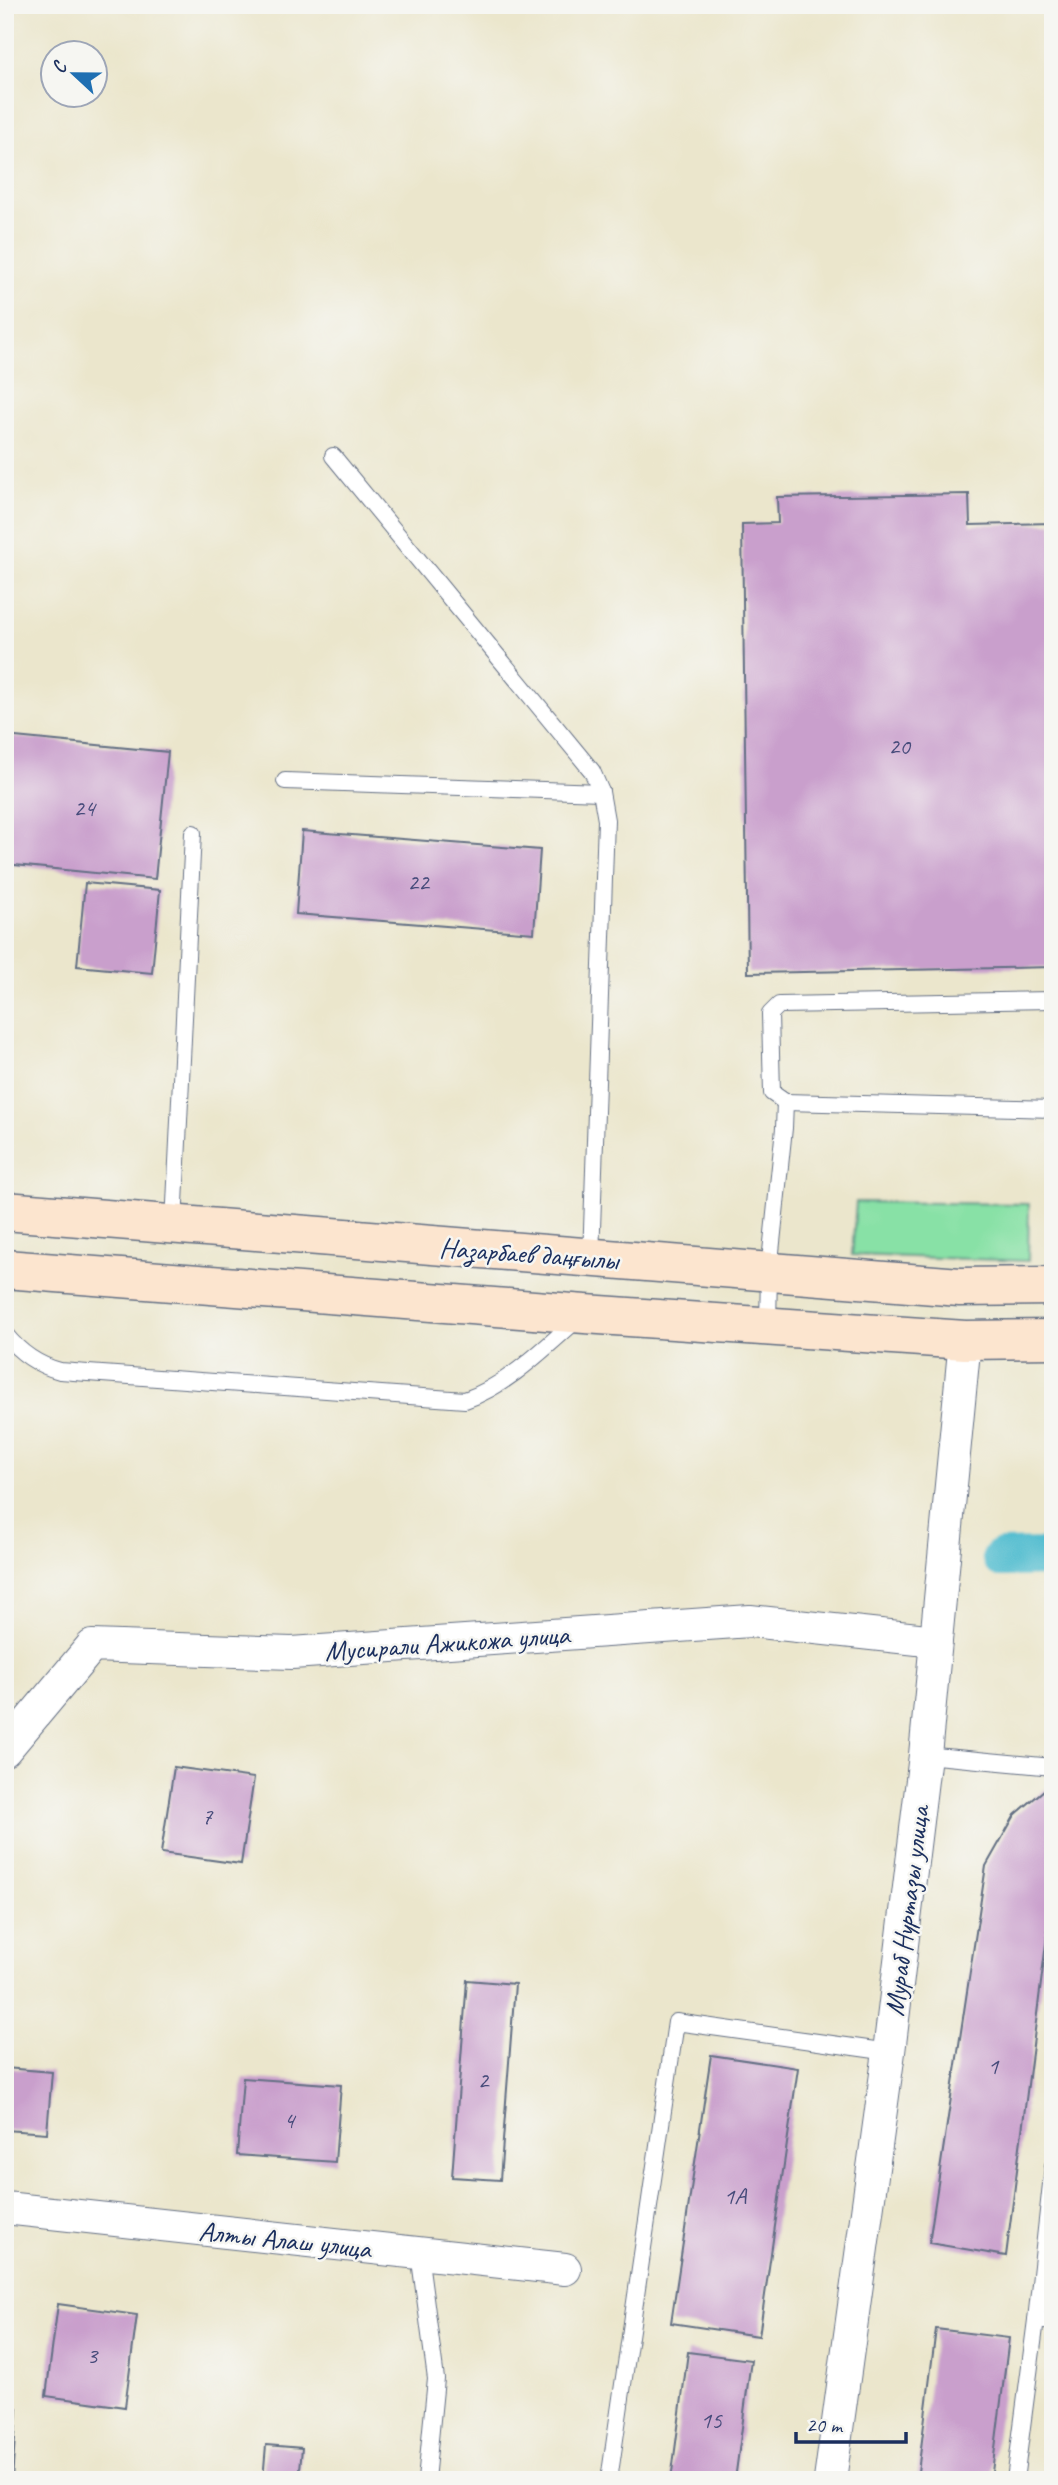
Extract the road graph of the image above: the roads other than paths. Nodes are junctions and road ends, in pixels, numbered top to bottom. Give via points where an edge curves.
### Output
1 (333, 456) dead end
2 (285, 781) dead end
3 (601, 792) junction
4 (193, 833) dead end
5 (1053, 1000) edge
6 (785, 1102) junction
7 (1053, 1109) edge
8 (5, 1211) edge
9 (174, 1224) junction
10 (591, 1258) junction
11 (5, 1269) edge
12 (769, 1271) junction
13 (1053, 1286) edge
14 (585, 1314) junction
15 (768, 1326) junction
16 (5, 1334) edge
17 (1053, 1339) edge
18 (965, 1340) junction
19 (936, 1641) junction
20 (5, 1751) edge
21 (925, 1755) junction
22 (1053, 1767) edge
23 (889, 2052) junction
24 (1053, 2166) edge
25 (5, 2208) edge
26 (419, 2253) junction
27 (565, 2269) dead end
28 (1036, 2319) junction
29 (1053, 2322) edge
30 (426, 2480) edge
31 (609, 2480) edge
32 (830, 2480) edge
33 (1015, 2480) edge

1 - 3 lane via 592,771
2 - 3 lane
3 - 10 lane via 606,820
4 - 9 lane
5 - 6 lane via 779,1005 770,1014 772,1093
6 - 7 lane
6 - 12 lane
8 - 9 main road, Назарбаев даңғылы
9 - 10 main road, Назарбаев даңғылы
10 - 12 main road, Назарбаев даңғылы
10 - 14 main road
11 - 14 main road, Назарбаев даңғылы
12 - 13 main road, Назарбаев даңғылы via 960,1287
12 - 15 lane
14 - 15 main road, Назарбаев даңғылы
14 - 16 lane via 504,1382 465,1400 60,1371 29,1359
15 - 18 main road, Назарбаев даңғылы
17 - 18 main road, Назарбаев даңғылы
18 - 19 street, Мураб Нуртазы улица
19 - 20 street, Мусирали Ажикожа улица via 750,1621 292,1653 92,1646
19 - 21 street, Мураб Нуртазы улица
21 - 22 lane
21 - 23 street, Мураб Нуртазы улица
23 - 31 lane via 676,2022
23 - 32 street, Мураб Нуртазы улица
24 - 28 lane
25 - 26 street, Алты Алаш улица
26 - 27 street, Алты Алаш улица
26 - 30 lane via 436,2379
28 - 29 lane
28 - 33 lane

